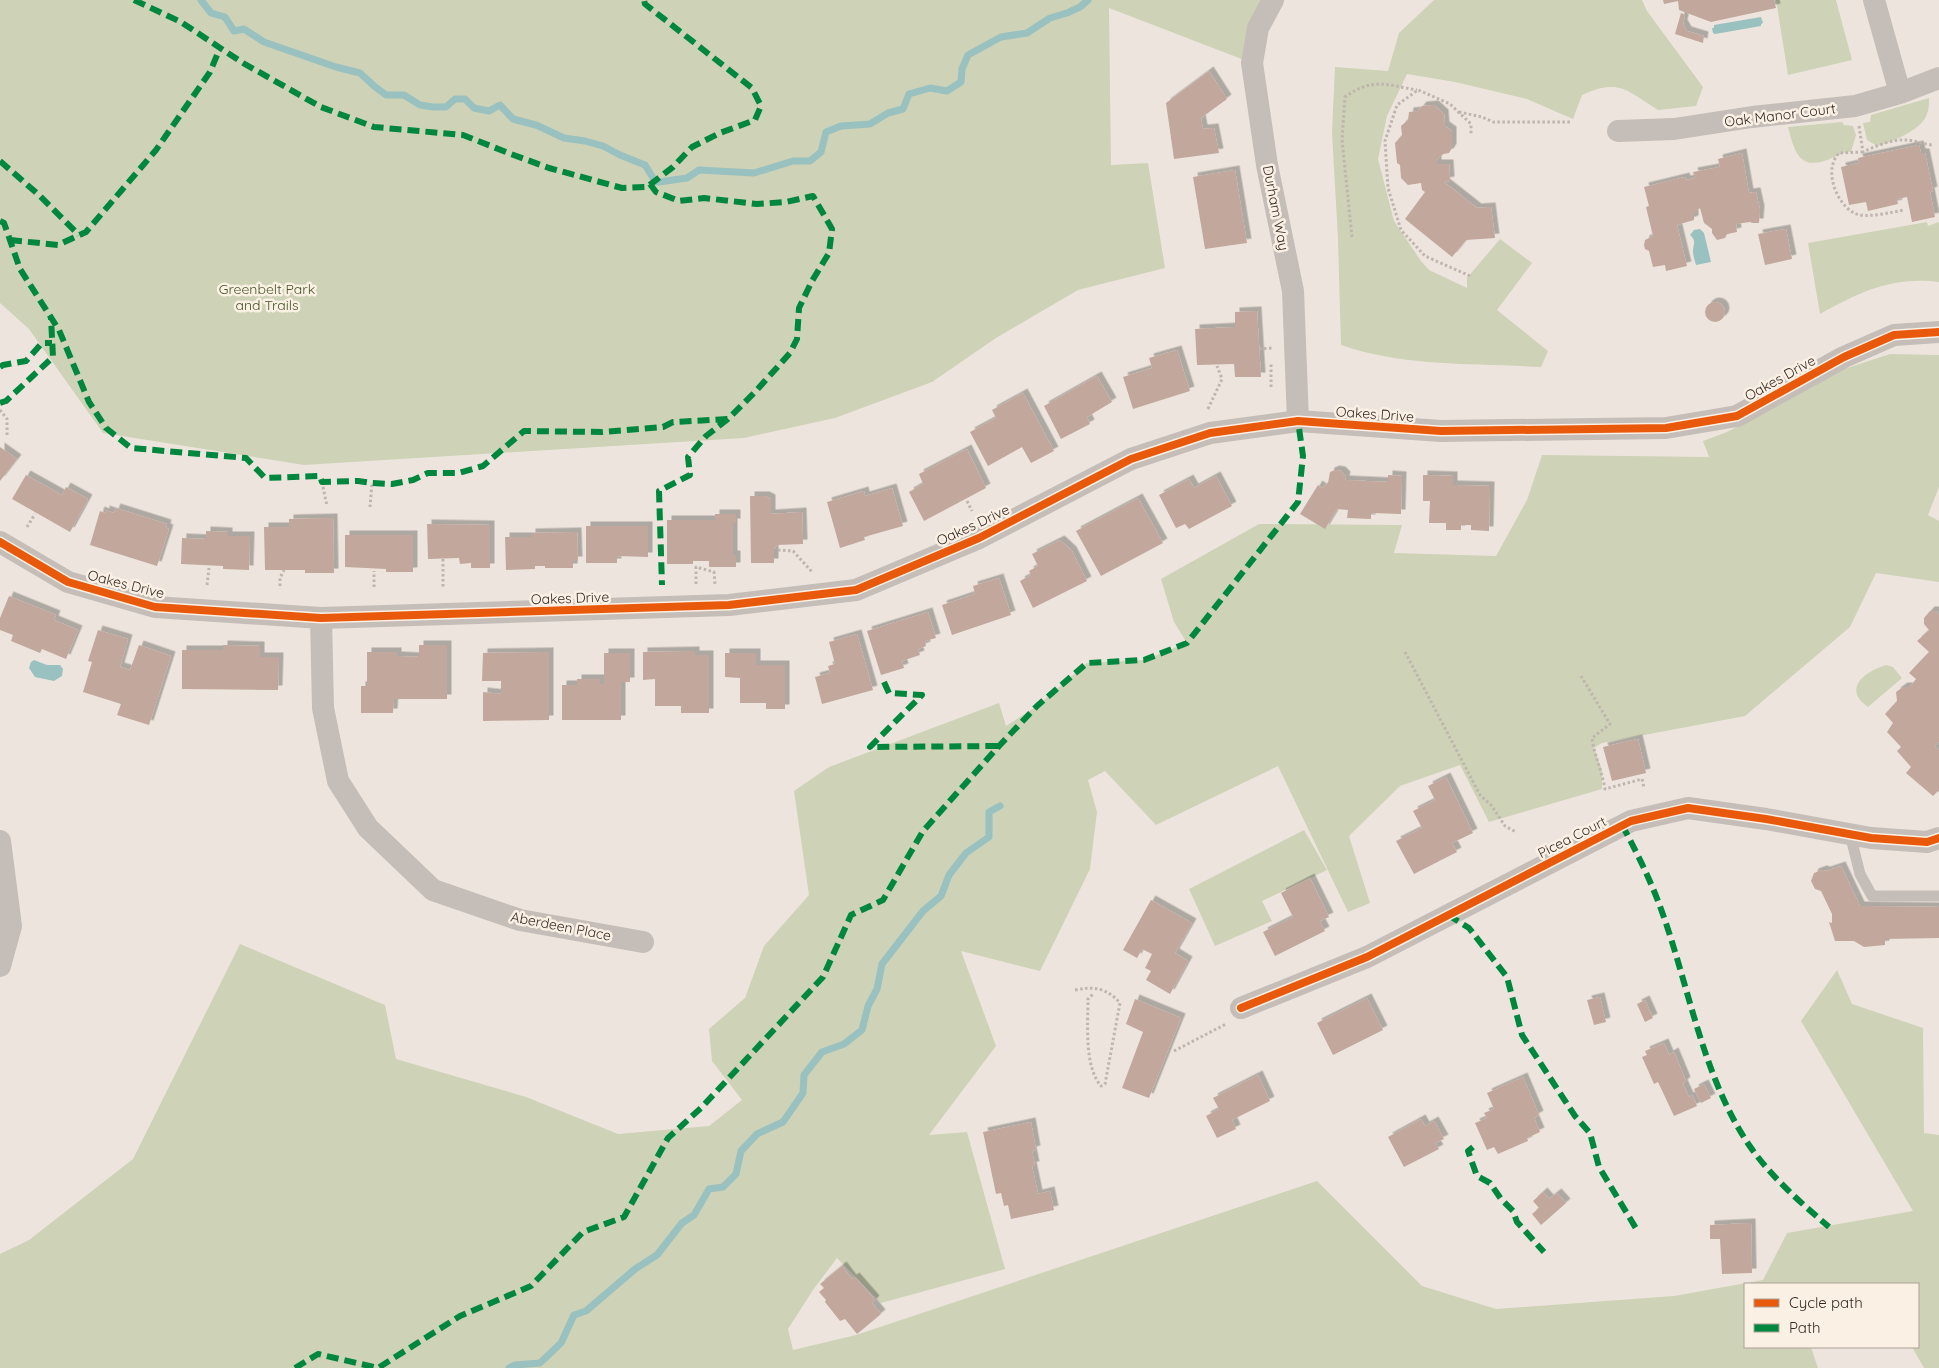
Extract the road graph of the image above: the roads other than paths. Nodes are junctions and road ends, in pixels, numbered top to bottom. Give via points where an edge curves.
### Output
1 (1273, 0) edge
2 (1874, 0) edge
3 (1939, 78) edge
4 (1900, 93) junction
5 (1618, 131) dead end
6 (1939, 332) edge
7 (1298, 421) junction
8 (0, 542) edge
9 (322, 618) junction
10 (1850, 834) junction
11 (1939, 838) edge
12 (0, 841) edge
13 (1939, 896) edge
14 (643, 942) dead end
15 (0, 966) edge
16 (1236, 1015) road end

1 - 7 street, Durham Way via 1258,28 1252,62 1267,165 1292,291
2 - 4 street
3 - 4 street, Oak Manor Court
4 - 5 street, Oak Manor Court via 1855,106 1674,129
6 - 7 street, Oakes Drive via 1894,335 1844,357 1737,416 1666,428 1442,431
7 - 9 street, Oakes Drive via 1210,434 1131,459 979,538 856,590 729,605
8 - 9 street, Oakes Drive via 68,582 155,607
9 - 14 street, Aberdeen Place via 323,708 338,781 368,828 433,890 520,920
10 - 11 street, Picea Court via 1928,842
10 - 13 lane via 1860,874 1872,896
10 - 16 street, Picea Court via 1688,808 1631,820 1367,957
12 - 15 street via 11,926

